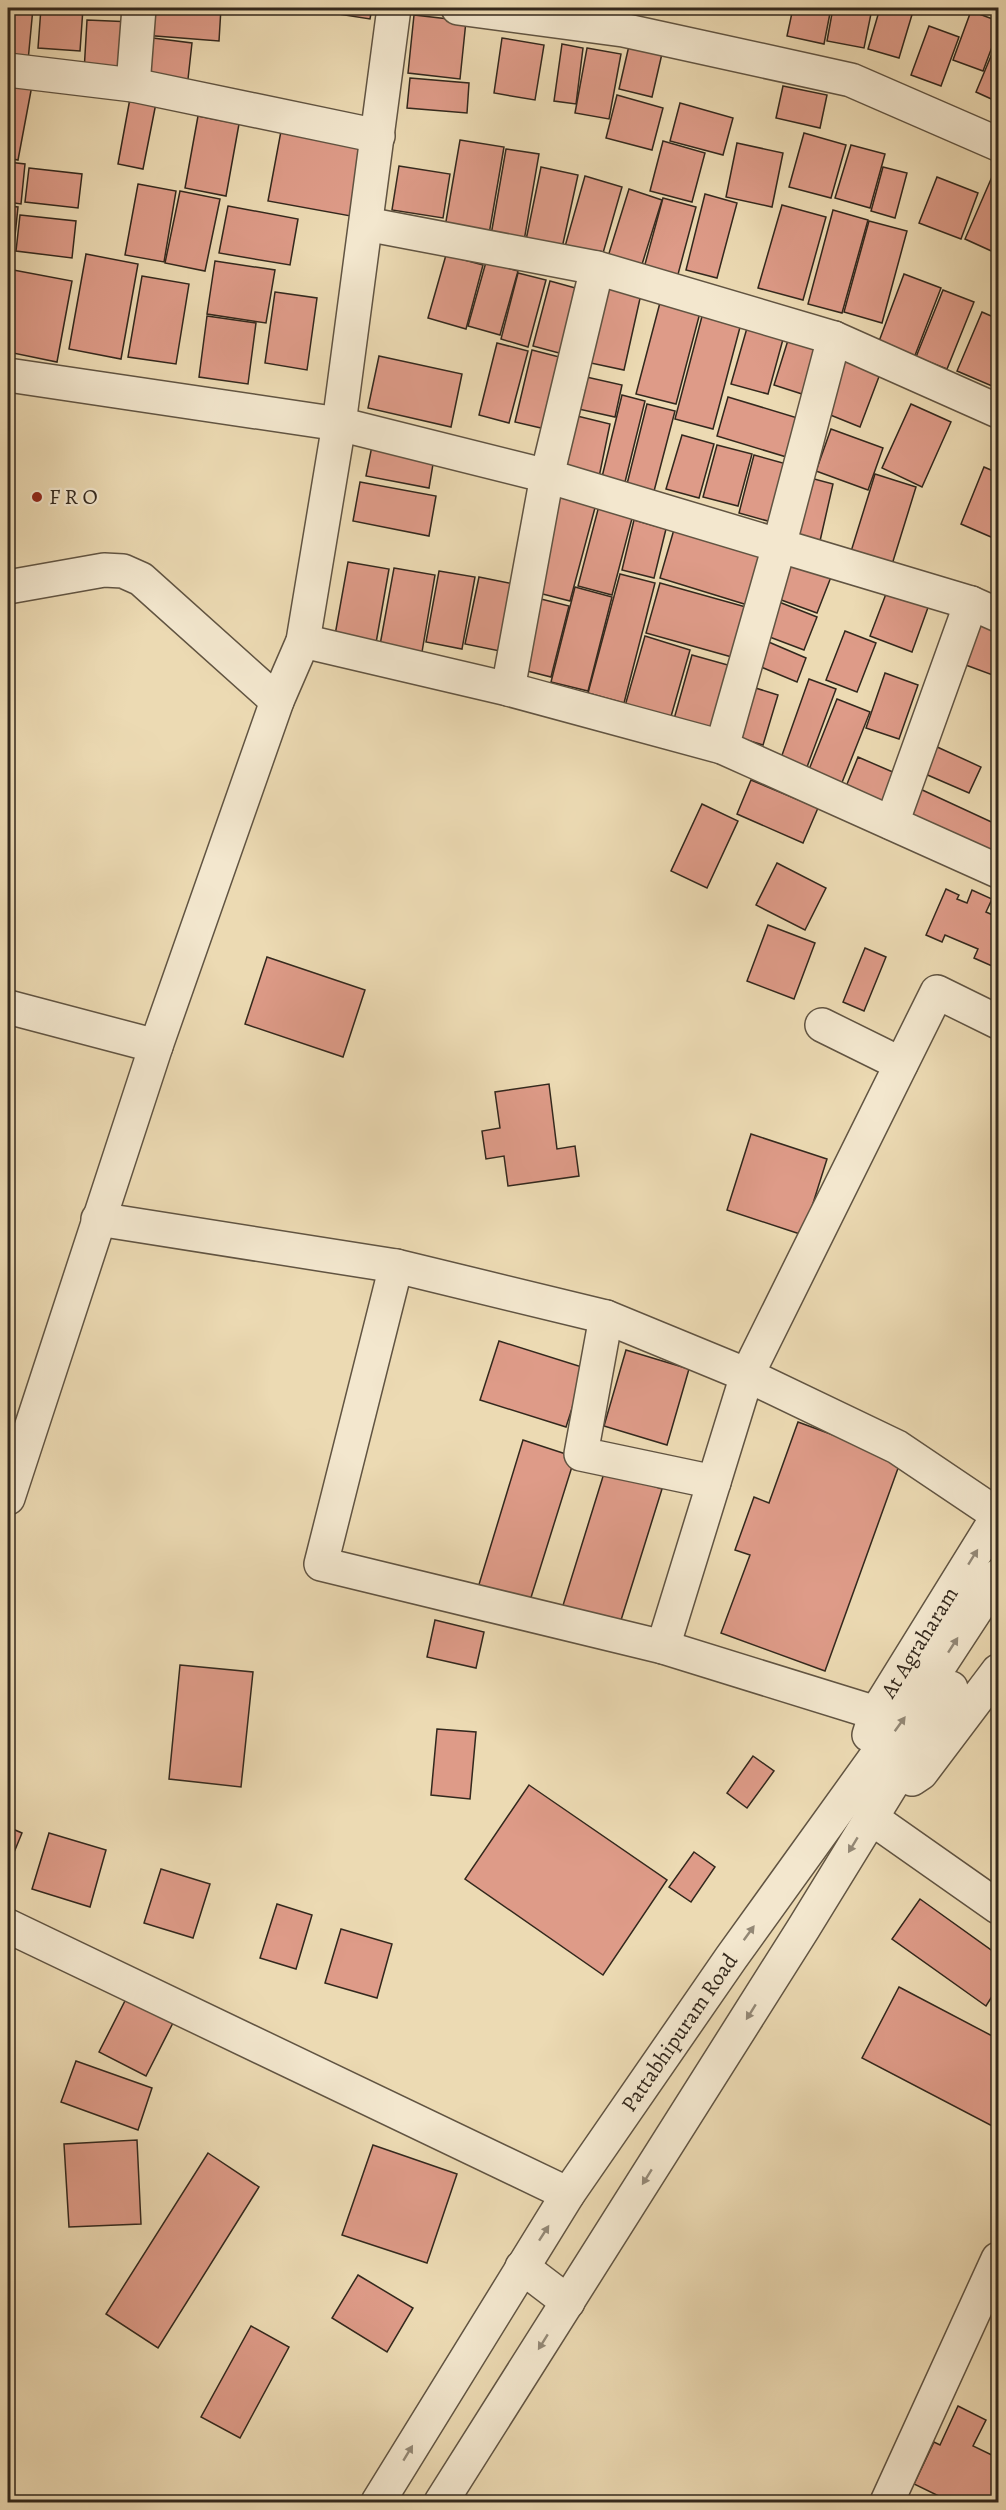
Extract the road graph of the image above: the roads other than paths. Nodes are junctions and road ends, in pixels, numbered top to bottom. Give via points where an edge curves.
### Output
1 (139, 8) edge
2 (394, 8) edge
3 (458, 8) edge
4 (8, 70) edge
5 (133, 85) junction
6 (378, 136) junction
7 (999, 144) edge
8 (366, 225) junction
9 (597, 267) junction
10 (834, 338) junction
11 (8, 375) edge
12 (999, 411) edge
13 (339, 424) junction
14 (548, 476) junction
15 (779, 546) junction
16 (8, 587) edge
17 (985, 609) edge
18 (303, 642) junction
19 (508, 689) junction
20 (277, 701) junction
21 (722, 747) junction
22 (892, 824) junction
23 (999, 871) edge
24 (8, 1006) edge
25 (999, 1022) edge
26 (822, 1025) dead end
27 (156, 1046) junction
28 (901, 1064) junction
29 (98, 1219) junction
30 (396, 1266) junction
31 (606, 1317) junction
32 (747, 1375) junction
33 (714, 1482) junction
34 (8, 1498) edge
35 (999, 1516) edge
36 (999, 1576) edge
37 (999, 1614) edge
38 (663, 1647) junction
39 (999, 1671) edge
40 (876, 1713) junction
41 (876, 1781) junction
42 (870, 1817) junction
43 (999, 1907) edge
44 (8, 1926) edge
45 (568, 2194) junction
46 (999, 2259) edge
47 (522, 2267) junction
48 (568, 2302) junction
49 (378, 2502) edge
50 (441, 2502) edge
51 (887, 2502) edge

1 - 5 street
2 - 6 street
3 - 7 street via 623,30 851,80
4 - 5 street
5 - 6 street
6 - 8 street
8 - 9 street
8 - 13 street
9 - 10 street
9 - 14 street
10 - 12 street
10 - 15 street
11 - 13 street
13 - 14 street
13 - 18 street
14 - 15 street
14 - 19 street
15 - 17 street
15 - 21 street
16 - 20 street via 104,570 123,571 141,579
17 - 22 street
18 - 19 street
18 - 20 street
19 - 21 street
20 - 27 street
21 - 22 street
22 - 23 street
24 - 27 street
25 - 28 street via 937,992
26 - 28 street
27 - 29 street
28 - 32 street
29 - 30 street
29 - 34 street
30 - 31 street
30 - 38 street via 321,1564
31 - 32 street
31 - 33 street via 581,1454
32 - 33 street
32 - 35 street via 897,1447
33 - 38 street
40 -> 35 street, At Agraharam
41 -> 36 street, Pattabhipuram Road via 921,1694
37 - 41 street, Pattabhipuram Road
38 - 40 street
39 - 41 street via 921,1773 909,1781
40 - 41 street, At Agraharam via 865,1752
41 - 42 street, Pattabhipuram Road
45 -> 41 street, Pattabhipuram Road via 731,1958
42 - 43 street
42 -> 48 street, Pattabhipuram Road
44 - 45 street
47 -> 45 street, Pattabhipuram Road
46 - 51 street
47 - 48 street
49 -> 47 street, Pattabhipuram Road
48 -> 50 street, Pattabhipuram Road

